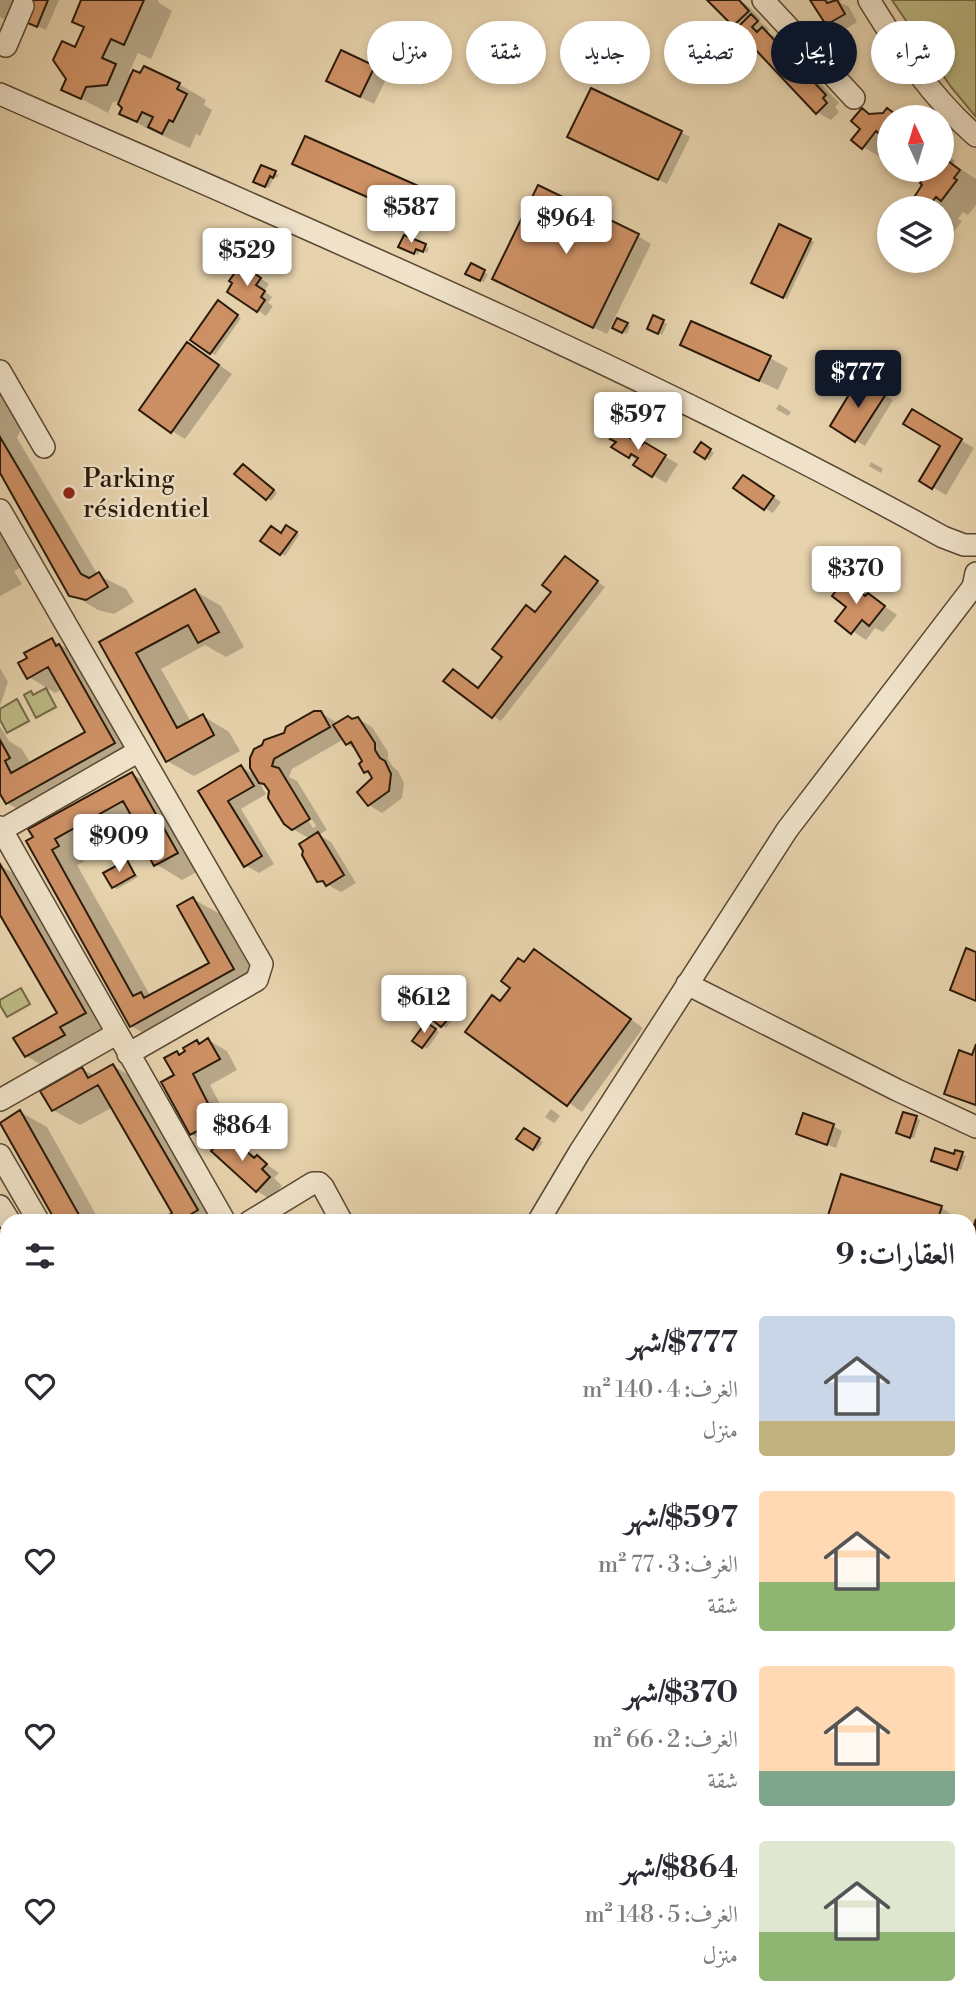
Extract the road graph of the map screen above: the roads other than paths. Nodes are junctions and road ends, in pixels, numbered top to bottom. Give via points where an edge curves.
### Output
1 (763, 0) edge
2 (869, 0) edge
3 (23, 6) dead end
4 (0, 44) edge
5 (0, 94) edge
6 (854, 98) dead end
7 (976, 136) edge
8 (0, 371) edge
9 (44, 447) dead end
10 (0, 510) edge
11 (976, 545) edge
12 (976, 573) edge
13 (139, 751) junction
14 (1, 829) edge
15 (687, 984) junction
16 (116, 1034) junction
17 (128, 1054) junction
18 (3, 1091) edge
19 (976, 1127) edge
20 (0, 1155) edge
21 (33, 1214) edge
22 (220, 1214) edge
23 (262, 1214) edge
24 (338, 1214) edge
25 (543, 1214) edge

1 - 6 street
2 - 7 street via 923,81
3 - 4 street via 6,46
5 - 11 street via 491,310 769,443 943,537
8 - 9 street
10 - 13 street
12 - 15 street via 973,587 787,830
13 - 14 street
13 - 17 street via 262,964 257,980
14 - 16 street
15 - 19 street
15 - 25 street
16 - 17 street
16 - 18 street
17 - 22 street
20 - 21 street
23 - 24 street via 313,1183 323,1187

